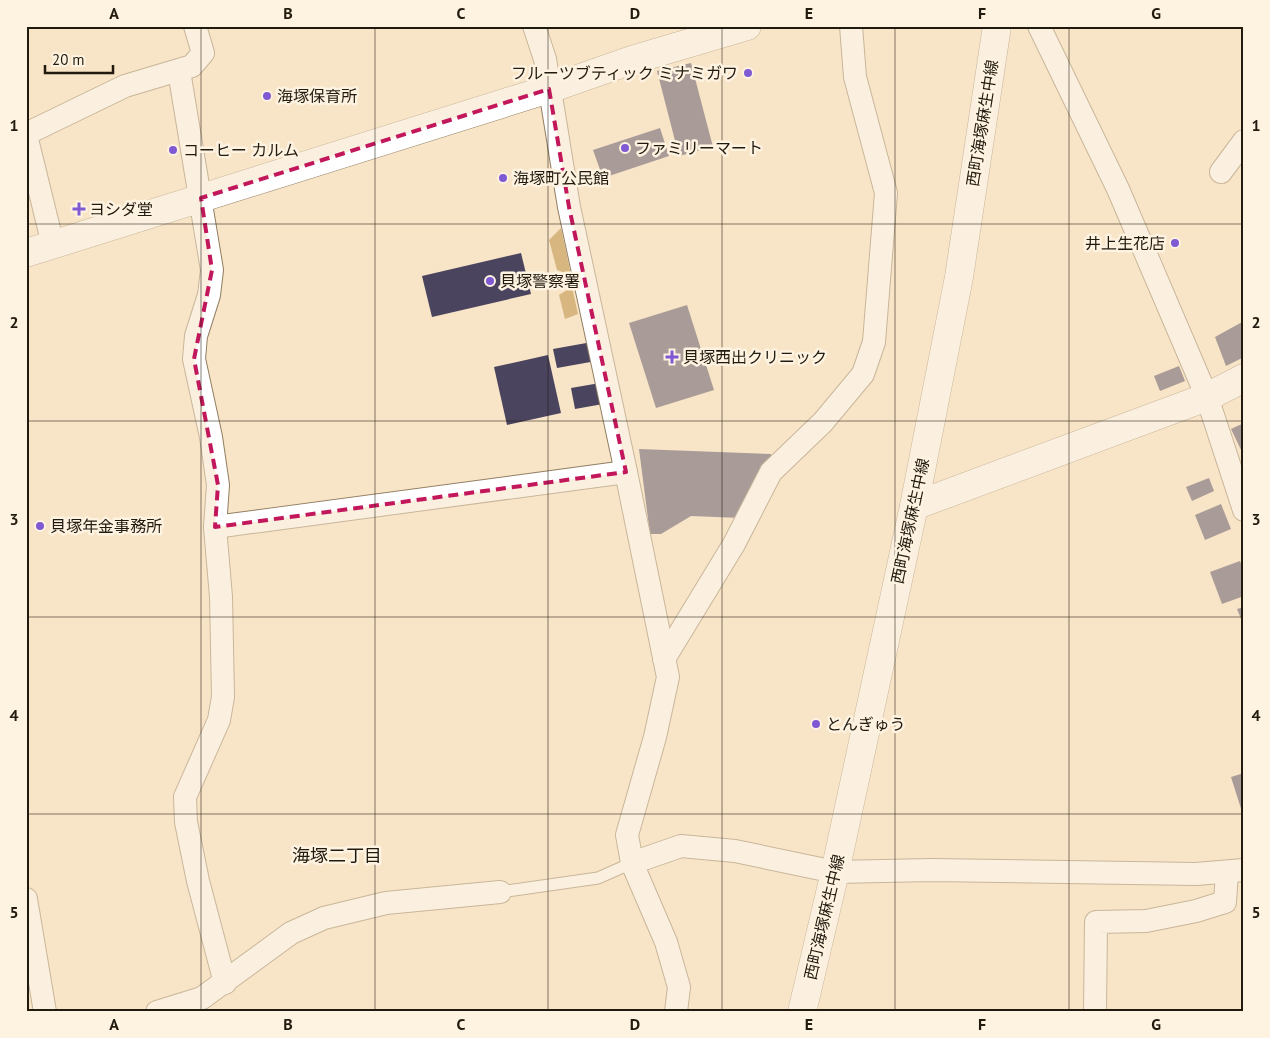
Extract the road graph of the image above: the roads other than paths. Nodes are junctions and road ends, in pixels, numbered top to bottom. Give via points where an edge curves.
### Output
1 (195, 26) edge
2 (534, 26) edge
3 (747, 26) edge
4 (851, 26) edge
5 (997, 26) edge
6 (1039, 26) edge
7 (179, 71) junction
8 (549, 89) junction
9 (26, 135) edge
10 (1244, 141) edge
11 (1221, 172) dead end
12 (201, 198) junction
13 (54, 245) junction
14 (26, 253) edge
15 (1244, 378) edge
16 (1207, 397) junction
17 (626, 472) junction
18 (914, 506) junction
19 (1244, 510) edge
20 (215, 528) junction
21 (664, 659) junction
22 (632, 864) junction
23 (1236, 871) edge
24 (835, 872) junction
25 (500, 892) joint
26 (26, 899) edge
27 (225, 983) junction
28 (45, 1012) edge
29 (157, 1012) edge
30 (676, 1012) edge
31 (802, 1012) edge
32 (1095, 1012) edge

1 - 7 street via 203,53 192,66
2 - 8 street via 545,59
3 - 8 street
4 - 21 street via 855,77 886,193 874,342 863,374 824,422 771,472 725,560
5 - 18 street, 西町海塚麻生中線 via 959,277
6 - 16 street via 1118,189
7 - 9 street via 125,86
7 - 12 street
8 - 12 street
8 - 17 street via 569,207
9 - 13 street
10 - 11 street
12 - 13 street
12 - 20 street via 212,270 209,295 196,336 194,359 218,485
13 - 14 street
15 - 16 street
16 - 18 street
16 - 19 street
17 - 20 street
17 - 21 street
18 - 24 street, 西町海塚麻生中線
20 - 27 street via 222,697 219,720 185,797 186,822 198,882
21 - 22 street via 668,677 627,835
22 - 24 street via 681,846 735,851
22 - 25 lane via 598,878
22 - 30 street via 666,942 679,987
23 - 24 street via 1196,874 932,870
23 - 32 street via 1225,902 1196,912 1146,921 1096,922
24 - 31 street, 西町海塚麻生中線
25 - 27 street via 386,903 324,918 291,933
26 - 28 street
27 - 29 street via 202,998

